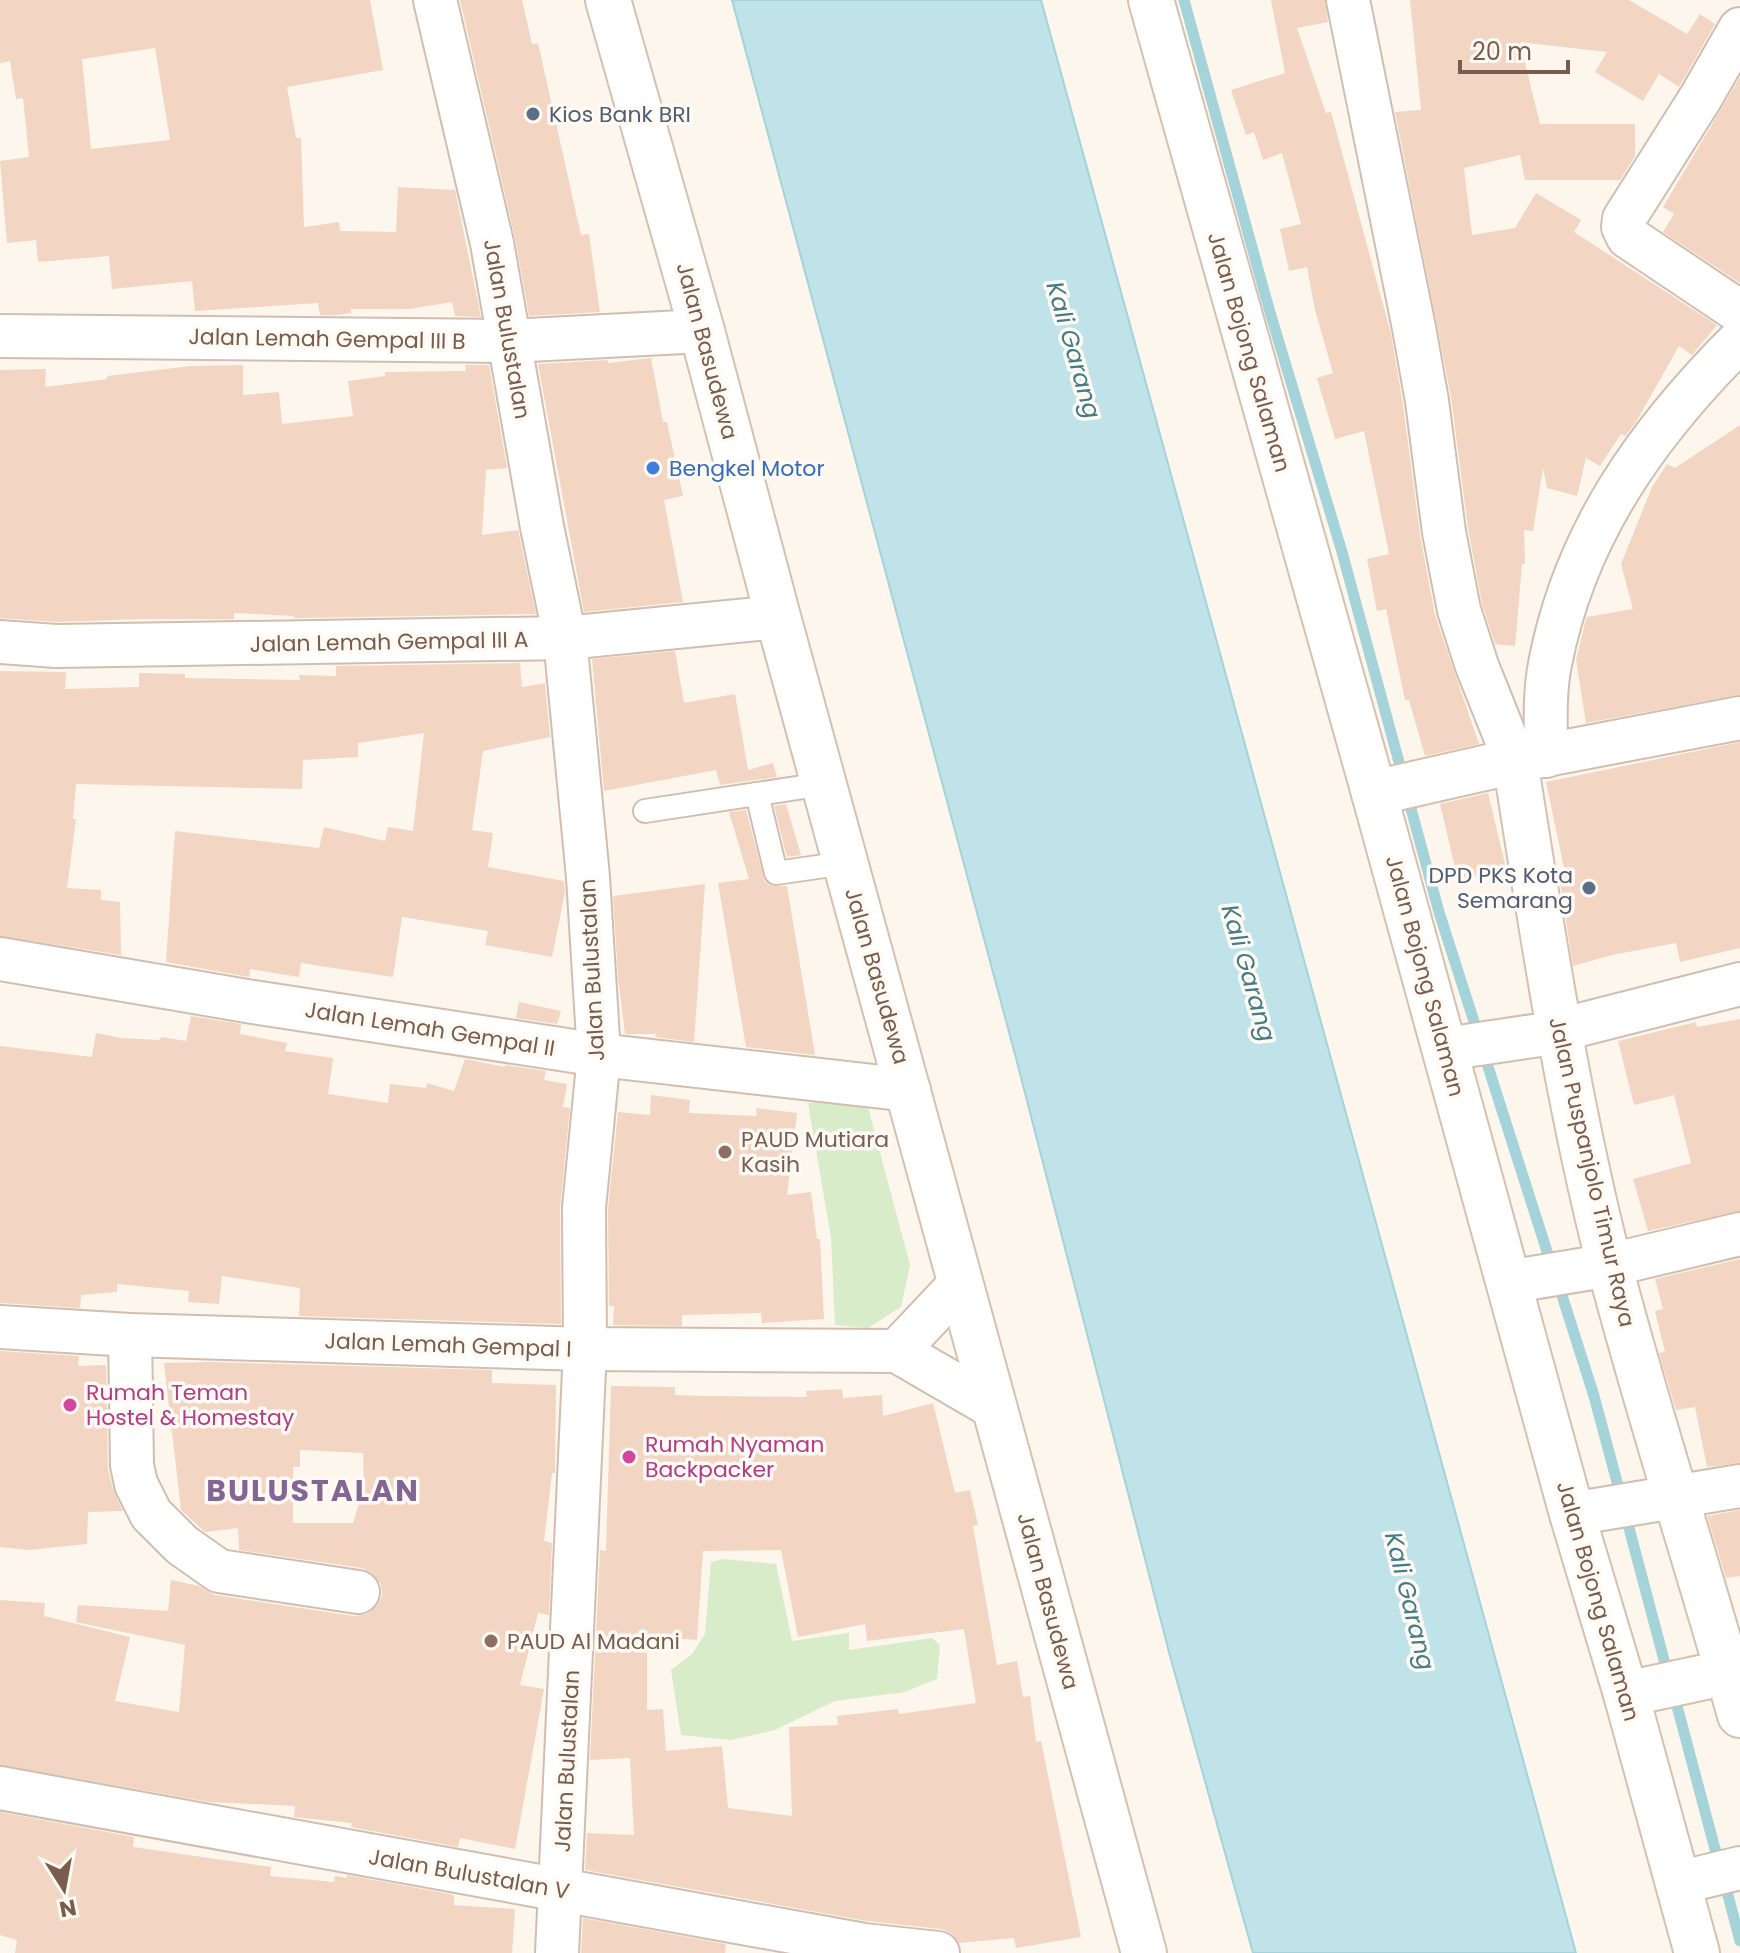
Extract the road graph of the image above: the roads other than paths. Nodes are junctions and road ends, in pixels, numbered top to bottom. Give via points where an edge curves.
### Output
1 (435, 0) edge
2 (608, 0) edge
3 (1151, 0) edge
4 (1348, 0) edge
5 (1740, 29) edge
6 (1740, 312) edge
7 (702, 331) junction
8 (0, 336) edge
9 (1740, 340) edge
10 (509, 341) junction
11 (778, 617) junction
12 (565, 638) junction
13 (0, 642) edge
14 (1740, 718) edge
15 (1517, 760) junction
16 (823, 784) junction
17 (1383, 791) junction
18 (757, 794) junction
19 (645, 811) dead end
20 (845, 863) junction
21 (0, 959) edge
22 (1740, 984) edge
23 (1549, 1033) junction
24 (1460, 1047) junction
25 (599, 1055) junction
26 (909, 1090) junction
27 (1740, 1234) edge
28 (1596, 1266) junction
29 (1524, 1279) junction
30 (961, 1283) junction
31 (0, 1327) edge
32 (130, 1335) junction
33 (585, 1349) junction
34 (897, 1351) junction
35 (995, 1408) junction
36 (1740, 1486) edge
37 (1667, 1498) junction
38 (1591, 1511) junction
39 (358, 1592) dead end
40 (1718, 1674) junction
41 (1639, 1691) junction
42 (1740, 1715) edge
43 (0, 1788) edge
44 (1708, 1875) edge
45 (561, 1891) junction
46 (557, 1953) edge
47 (938, 1953) edge
48 (1144, 1953) edge
49 (1697, 1953) edge

1 - 10 street, Jalan Bulustalan via 492,243
2 - 7 street, Jalan Basudewa
3 - 17 street, Jalan Bojong Salaman
4 - 15 street via 1414,328 1459,610
5 - 6 street via 1623,227 1628,237
7 - 10 street, Jalan Lemah Gempal III B
7 - 11 street, Jalan Basudewa
8 - 10 street, Jalan Lemah Gempal III B
9 - 15 street via 1676,407 1615,493 1592,536
10 - 12 street, Jalan Bulustalan
11 - 12 street, Jalan Lemah Gempal III A
11 - 16 street, Jalan Basudewa
12 - 13 street, Jalan Lemah Gempal III A via 71,646
12 - 25 street, Jalan Bulustalan
14 - 15 street
15 - 17 street
15 - 23 street, Jalan Puspanjolo Timur Raya
16 - 18 lane
16 - 20 street, Jalan Basudewa
17 - 24 street, Jalan Bojong Salaman
18 - 19 lane
18 - 20 lane via 776,873
20 - 26 street, Jalan Basudewa
21 - 25 street, Jalan Lemah Gempal II
22 - 23 street
23 - 24 street
23 - 28 street, Jalan Puspanjolo Timur Raya
24 - 29 street, Jalan Bojong Salaman
25 - 26 street, Jalan Lemah Gempal II
25 - 33 street, Jalan Bulustalan via 584,1208
26 - 30 street, Jalan Basudewa
27 - 28 street
28 - 29 street
28 - 37 street, Jalan Puspanjolo Timur Raya
29 - 38 street, Jalan Bojong Salaman
30 - 34 street
30 - 35 street, Jalan Basudewa
31 - 32 street, Jalan Lemah Gempal I
32 - 33 street, Jalan Lemah Gempal I
32 - 39 street via 132,1465 141,1495 157,1521 219,1571
33 - 34 street, Jalan Lemah Gempal I
33 - 45 street, Jalan Bulustalan
34 - 35 street, Jalan Lemah Gempal I
35 - 48 street, Jalan Basudewa
36 - 37 street
37 - 38 street
37 - 40 street, Jalan Puspanjolo Timur Raya
38 - 41 street, Jalan Bojong Salaman
40 - 41 street
40 - 42 street, Jalan Puspanjolo Timur Raya
41 - 44 street, Jalan Bojong Salaman
43 - 45 street, Jalan Bulustalan V
44 - 49 street, Jalan Bojong Salaman
45 - 46 street, Jalan Bulustalan
45 - 47 street, Jalan Bulustalan V via 864,1945

